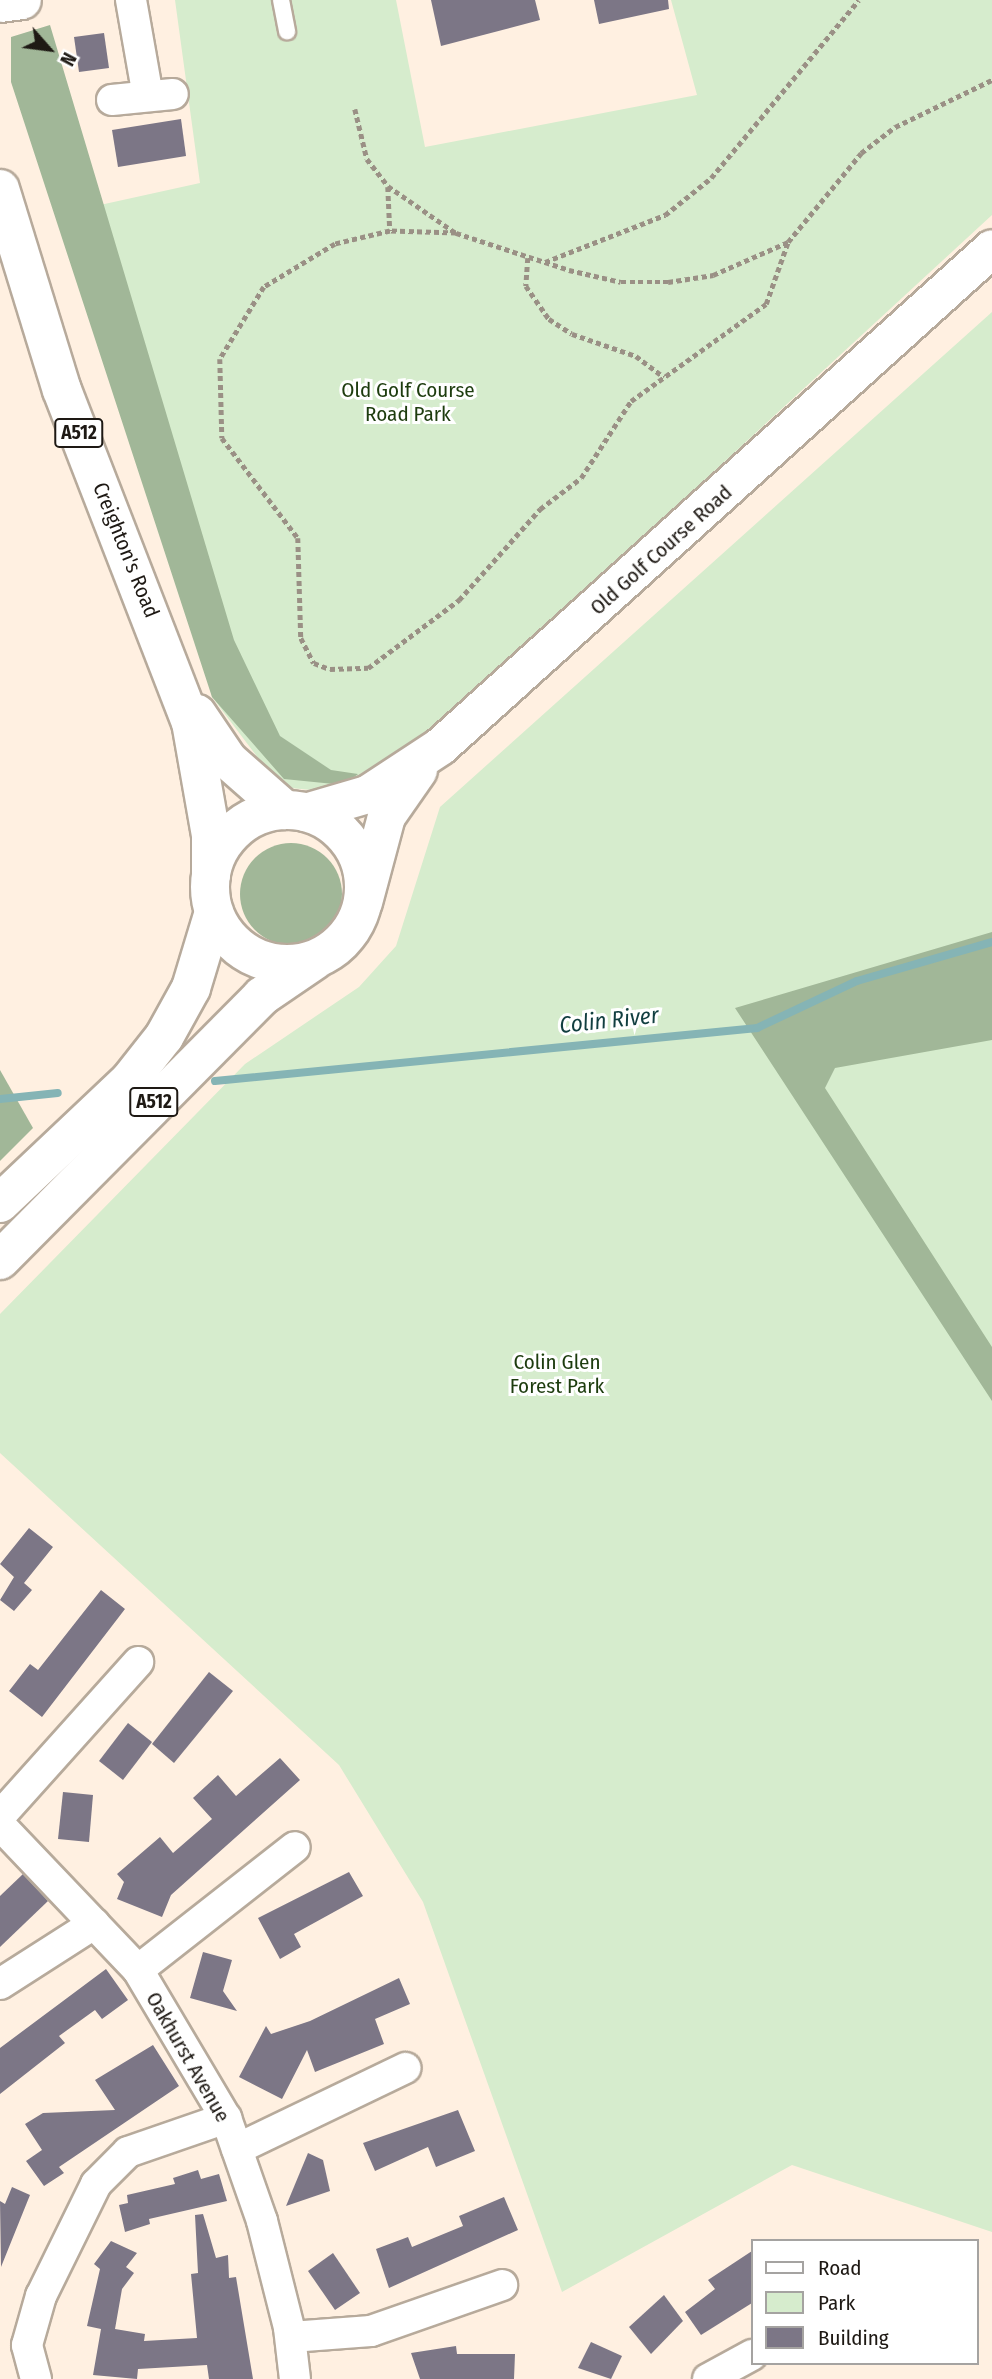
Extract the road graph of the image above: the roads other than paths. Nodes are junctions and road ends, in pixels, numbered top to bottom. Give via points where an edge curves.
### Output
1 (21, 0) edge
2 (131, 0) edge
3 (281, 0) edge
4 (0, 3) edge
5 (287, 31) dead end
6 (113, 100) dead end
7 (0, 189) edge
8 (992, 248) edge
9 (175, 672) junction
10 (440, 746) junction
11 (295, 811) junction
12 (212, 890) junction
13 (363, 902) junction
14 (320, 957) junction
15 (0, 1203) edge
16 (0, 1260) edge
17 (138, 1662) dead end
18 (0, 1816) edge
19 (0, 1825) edge
20 (295, 1847) dead end
21 (94, 1924) junction
22 (138, 1970) junction
23 (0, 1984) edge
24 (405, 2068) dead end
25 (226, 2118) junction
26 (237, 2149) junction
27 (502, 2285) dead end
28 (290, 2337) junction
29 (750, 2357) edge
30 (37, 2379) edge
31 (295, 2379) edge
32 (708, 2379) edge

1 - 4 street
2 - 6 street via 161,95
3 - 5 lane
7 - 9 highway, Creighton's Road / A512 via 62,390
8 - 10 street, Old Golf Course Road
9 - 11 highway, Creighton's Road / A512 via 228,760
9 - 12 highway, Creighton's Road / A512 via 203,777
10 - 11 street, Old Golf Course Road via 367,794
10 - 13 street via 386,816
11 - 12 highway, A512 via 238,828
11 - 13 highway, A512 via 344,834 357,854
12 - 14 highway, A512 via 232,941 251,955 285,963
12 - 15 highway, A512 via 183,971 146,1034 75,1128
13 - 14 highway, A512 via 355,925
14 - 16 highway, A512 via 252,1005
17 - 18 street
19 - 21 street, Oakhurst Avenue
20 - 22 street
21 - 22 street, Oakhurst Avenue
21 - 23 street
22 - 25 street, Oakhurst Avenue
24 - 26 street
25 - 26 street, Oakhurst Avenue
25 - 30 street via 128,2151 96,2184 41,2296 27,2344
26 - 28 street, Oakhurst Avenue
27 - 28 street via 371,2331
28 - 31 street, Oakhurst Avenue
29 - 32 street

